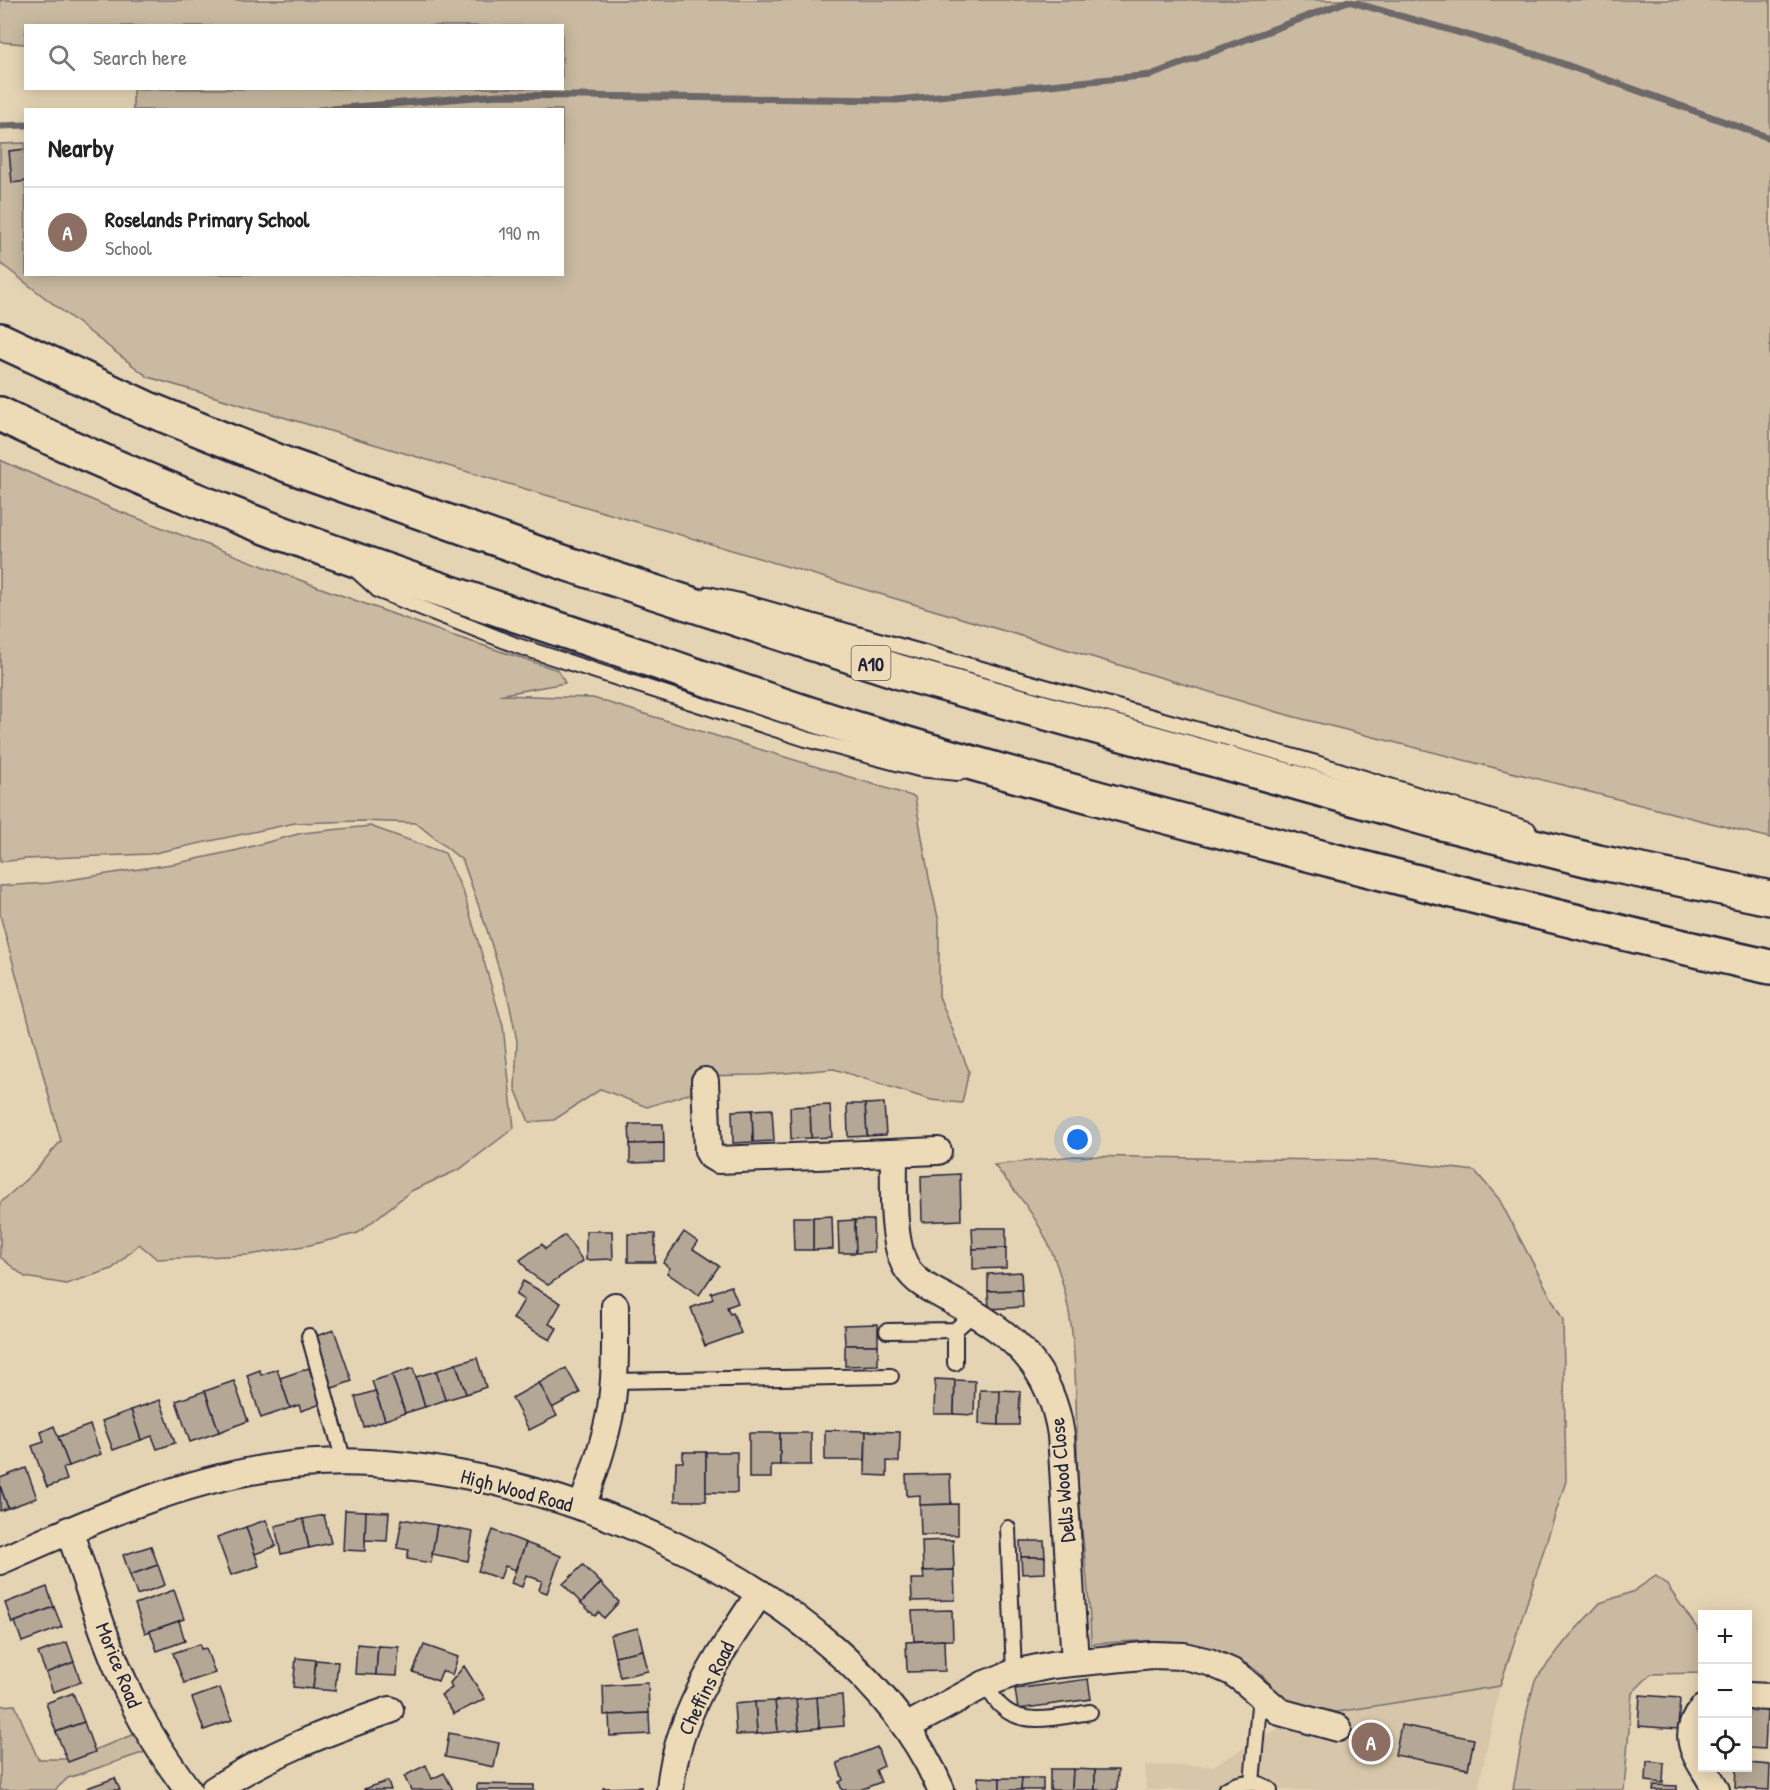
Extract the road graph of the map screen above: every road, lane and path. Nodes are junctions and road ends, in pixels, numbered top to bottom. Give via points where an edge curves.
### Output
1 (0, 340) edge
2 (0, 414) edge
3 (1770, 898) edge
4 (1770, 967) edge
5 (705, 1081) dead end
6 (938, 1151) dead end
7 (894, 1154) junction
8 (615, 1306) dead end
9 (974, 1312) junction
10 (955, 1330) junction
11 (887, 1331) dead end
12 (309, 1336) dead end
13 (955, 1363) dead end
14 (891, 1376) dead end
15 (613, 1380) junction
16 (344, 1462) junction
17 (582, 1507) junction
18 (1008, 1528) dead end
19 (69, 1530) junction
20 (0, 1561) edge
21 (760, 1593) junction
22 (1075, 1662) junction
23 (1014, 1673) junction
24 (985, 1684) junction
25 (1260, 1695) junction
26 (1752, 1696) edge
27 (1770, 1697) edge
28 (390, 1710) dead end
29 (1090, 1712) dead end
30 (1698, 1716) edge
31 (906, 1727) junction
32 (1338, 1728) dead end
33 (1252, 1782) junction
34 (188, 1790) edge
35 (214, 1790) edge
36 (670, 1790) edge
37 (941, 1790) edge
38 (1225, 1790) edge
39 (1270, 1790) edge
40 (1716, 1790) edge

1 - 3 highway, A10 via 146,408 287,465 568,564 900,672 1438,822 1598,862
2 - 4 highway via 223,511 338,554 860,730 1034,782 1511,906
5 - 7 street via 708,1151 718,1160
6 - 7 street
7 - 9 street, Dells Wood Close via 896,1224 907,1268 923,1285
8 - 15 street
9 - 10 lane
9 - 22 street, Dells Wood Close via 1020,1347 1043,1379 1055,1406 1061,1435
10 - 11 lane
10 - 13 lane
12 - 16 lane
14 - 15 lane
15 - 17 street via 607,1426
16 - 17 street, High Wood Road via 447,1472 544,1494
16 - 19 street, High Wood Road via 291,1465 229,1476
17 - 21 street, High Wood Road via 672,1544
18 - 23 lane
19 - 20 street, High Wood Road
19 - 34 street, Morice Road via 136,1709
21 - 31 street, High Wood Road via 800,1621 858,1671
21 - 36 street, Cheffins Road via 708,1674 689,1714
22 - 23 street
22 - 25 street via 1152,1655 1196,1658 1232,1672
23 - 24 street
24 - 29 lane via 1002,1708 1023,1718
24 - 31 street
25 - 32 street via 1280,1712
25 - 33 lane
26 - 27 street
28 - 35 street via 299,1743
30 - 40 street via 1691,1737 1694,1754
31 - 37 street, High Wood Road
33 - 38 lane
33 - 39 lane

